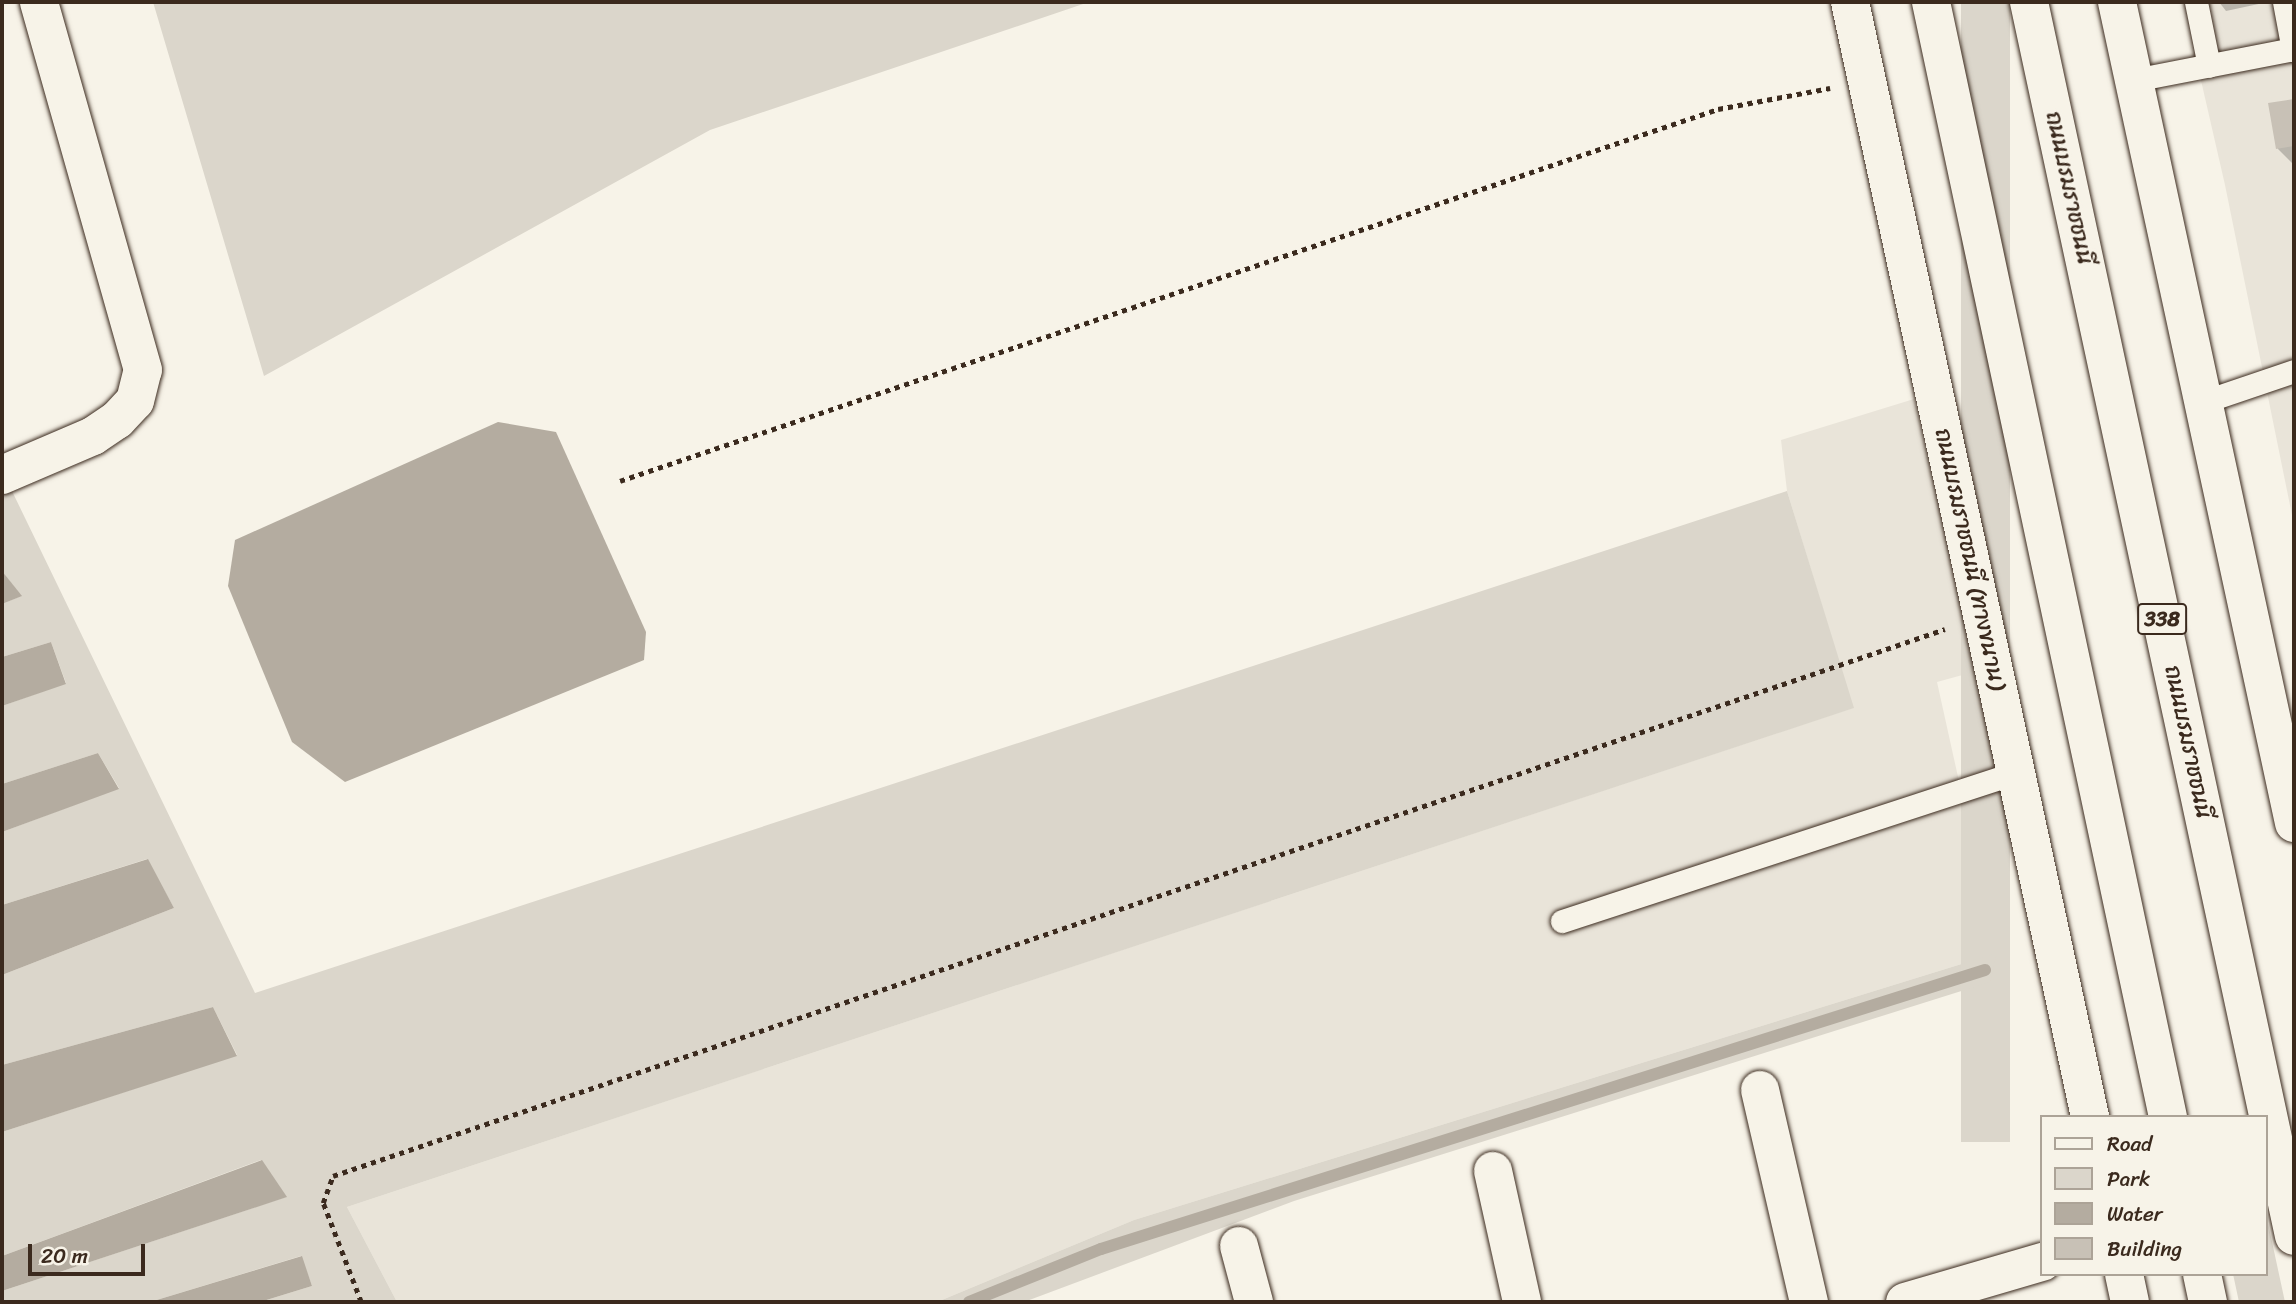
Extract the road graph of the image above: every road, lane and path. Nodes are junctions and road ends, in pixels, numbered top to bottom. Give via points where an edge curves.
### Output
1 (39, 2) edge
2 (1850, 2) edge
3 (1931, 2) edge
4 (2029, 2) edge
5 (2117, 2) edge
6 (2196, 2) edge
7 (2284, 2) edge
8 (2294, 49) edge
9 (2209, 66) junction
10 (1867, 80) junction
11 (2134, 80) junction
12 (2294, 372) edge
13 (2203, 402) junction
14 (2, 475) edge
15 (620, 481) dead end
16 (1982, 617) junction
17 (2016, 773) junction
18 (2294, 824) edge
19 (1562, 921) dead end
20 (1760, 1090) dead end
21 (2090, 1115) edge
22 (2168, 1115) edge
23 (1493, 1171) dead end
24 (2294, 1236) edge
25 (1239, 1246) dead end
26 (2040, 1263) edge
27 (2124, 1276) edge
28 (2202, 1276) edge
29 (361, 1302) edge
30 (1254, 1302) edge
31 (1522, 1302) edge
32 (1809, 1302) edge
33 (1905, 1302) edge
34 (2130, 1302) edge
35 (2208, 1302) edge

1 - 14 main road via 143,370 135,401 117,420 93,436
2 - 10 main road, ถนนบรมราชชนนี (ทางขนาน)
3 - 22 main road
4 - 24 main road, ถนนบรมราชชนนี / 338
5 - 11 main road
6 - 9 lane
7 - 8 lane
8 - 9 lane
9 - 11 lane
10 - 15 path via 1718,109
10 - 16 main road, ถนนบรมราชชนนี (ทางขนาน)
11 - 13 main road
12 - 13 lane
13 - 18 main road
16 - 17 main road, ถนนบรมราชชนนี (ทางขนาน)
16 - 29 path via 333,1176 323,1203
17 - 19 lane
17 - 21 main road, ถนนบรมราชชนนี (ทางขนาน)
20 - 32 main road
23 - 31 main road
25 - 30 main road
26 - 33 main road
27 - 34 main road
28 - 35 main road

